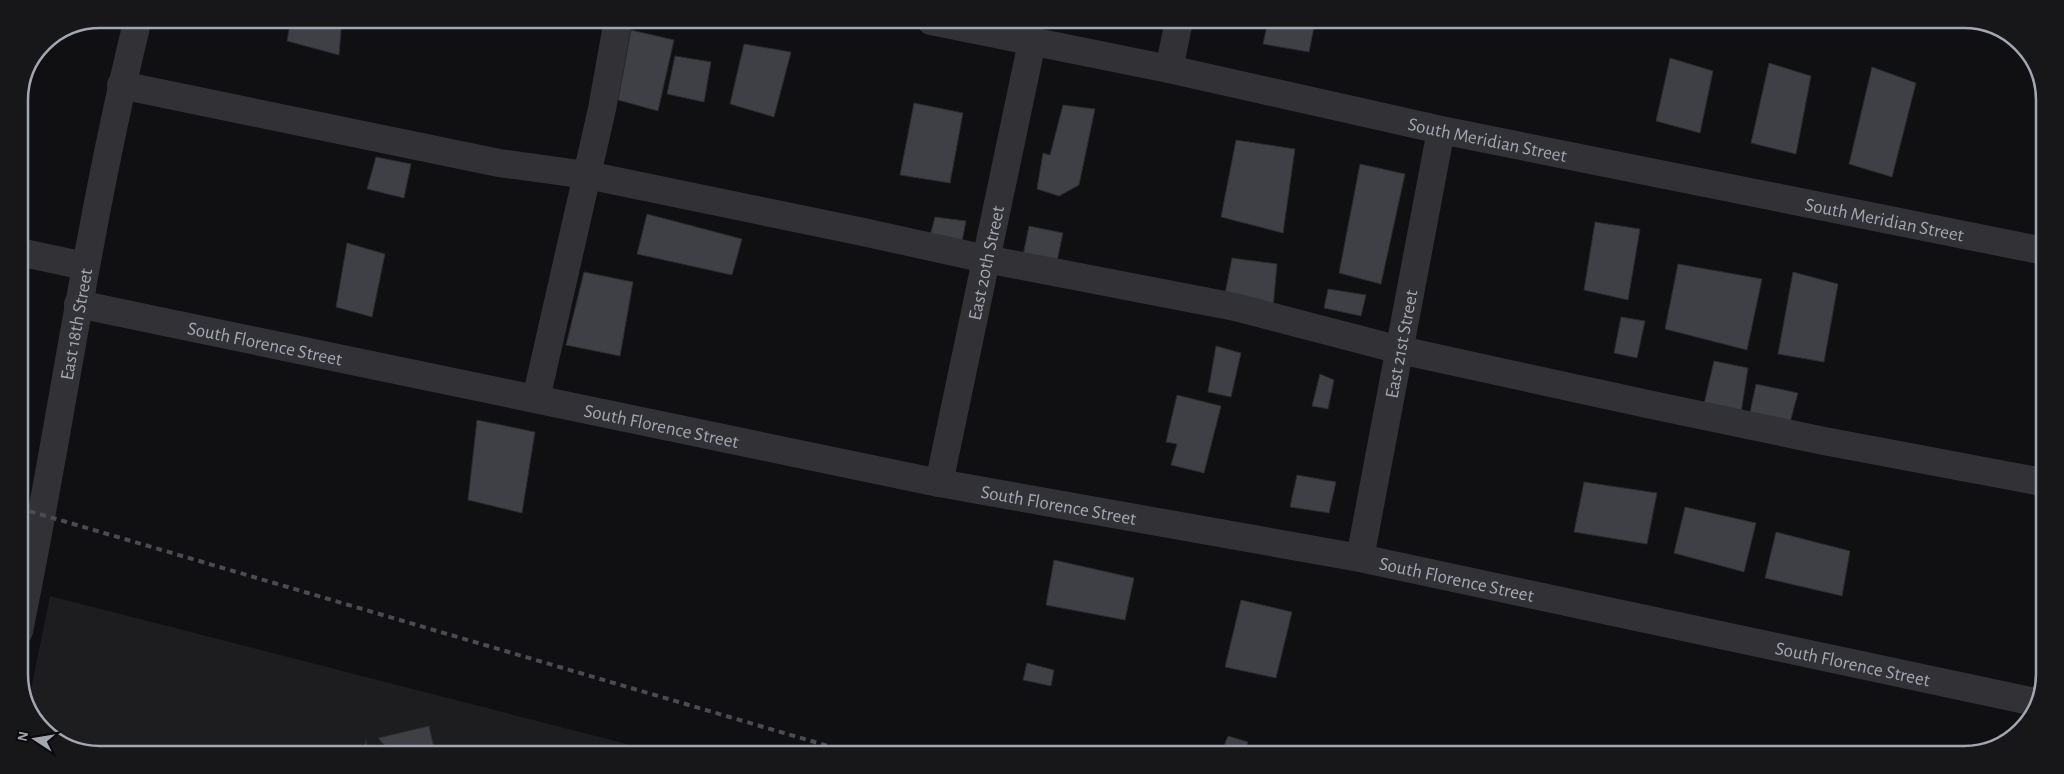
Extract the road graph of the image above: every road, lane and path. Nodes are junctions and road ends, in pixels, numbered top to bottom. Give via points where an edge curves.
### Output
1 (136, 28) edge
2 (617, 28) edge
3 (965, 28) edge
4 (1178, 28) edge
5 (1032, 42) junction
6 (1169, 69) junction
7 (122, 85) junction
8 (1441, 130) junction
9 (586, 175) junction
10 (2036, 250) edge
11 (28, 254) edge
12 (986, 259) junction
13 (85, 266) junction
14 (78, 304) junction
15 (1400, 350) junction
16 (536, 399) junction
17 (2036, 481) edge
18 (939, 483) junction
19 (1360, 558) junction
20 (28, 586) edge
21 (2031, 701) edge

1 - 7 street, East 18th Street
2 - 9 street
3 - 5 street, South Meridian Street
4 - 6 street
5 - 6 street, South Meridian Street
5 - 12 street, East 20th Street
6 - 8 street, South Meridian Street
7 - 9 street via 498,163
7 - 13 street, East 18th Street
8 - 10 street, South Meridian Street
8 - 15 street, East 21st Street
9 - 12 street
9 - 16 street
11 - 13 street
12 - 15 street via 1235,307
12 - 18 street, East 20th Street
13 - 14 street, East 18th Street
14 - 16 street, South Florence Street
14 - 20 street, East 18th Street
15 - 17 street via 1824,441
15 - 19 street, East 21st Street
16 - 18 street, South Florence Street
18 - 19 street, South Florence Street
19 - 21 street, South Florence Street

